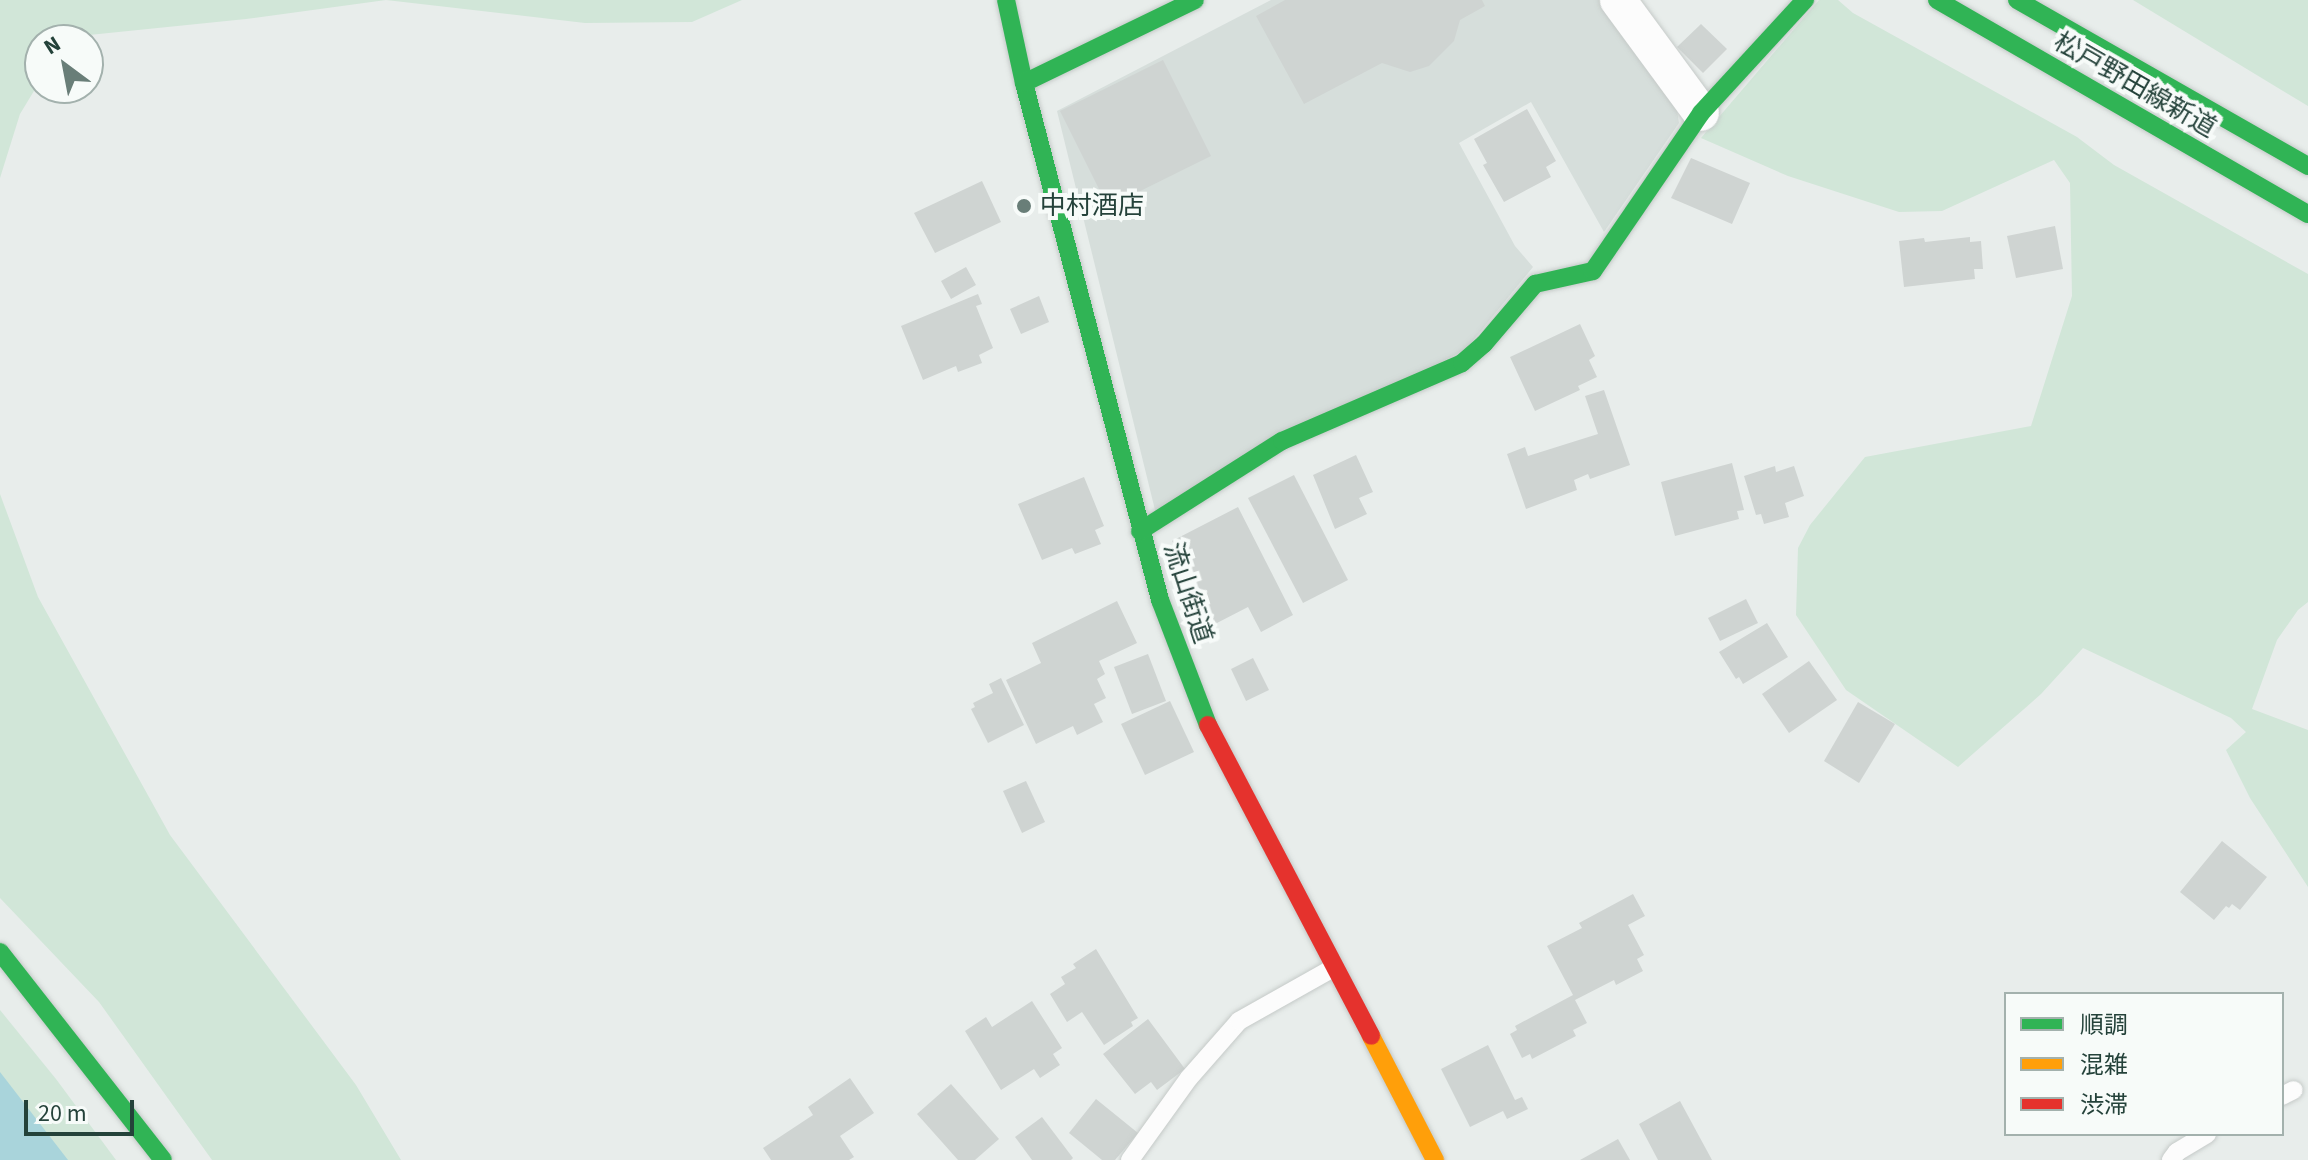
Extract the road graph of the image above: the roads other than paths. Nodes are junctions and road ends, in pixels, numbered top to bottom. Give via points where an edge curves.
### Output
1 (1006, 0) edge
2 (1195, 0) edge
3 (1618, 0) edge
4 (1805, 0) edge
5 (1937, 0) edge
6 (2017, 0) edge
7 (1024, 83) junction
8 (1701, 113) junction
9 (2308, 166) edge
10 (2308, 214) edge
11 (1140, 531) junction
12 (0, 952) edge
13 (1333, 968) junction
14 (2204, 1136) edge
15 (163, 1160) edge
16 (1130, 1160) edge
17 (1435, 1160) edge
18 (2171, 1160) edge

1 - 7 main road, 流山街道
2 - 7 main road
3 - 8 street
4 - 8 main road
5 - 10 main road, 松戸野田線新道
6 - 9 main road, 松戸野田線新道
7 - 11 main road, 流山街道
8 - 11 main road via 1593,271 1535,284 1462,363 1282,441
11 - 13 main road, 流山街道 via 1202,713
12 - 15 main road
13 - 16 lane via 1239,1021 1189,1078
13 - 17 main road, 流山街道
14 - 18 lane

